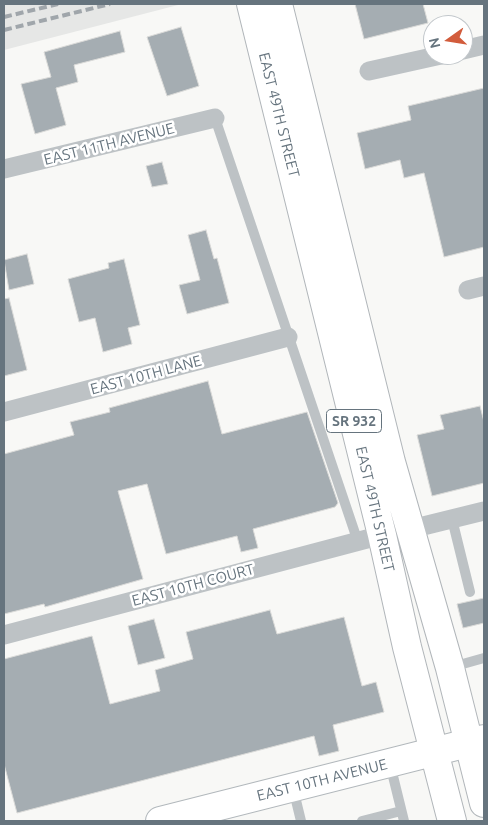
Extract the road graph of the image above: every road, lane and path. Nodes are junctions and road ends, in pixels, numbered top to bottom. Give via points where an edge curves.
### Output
1 (266, 11) edge
2 (423, 59) edge
3 (369, 71) dead end
4 (214, 118) joint
5 (4, 170) edge
6 (288, 337) junction
7 (4, 412) edge
8 (484, 511) edge
9 (452, 519) junction
10 (411, 529) junction
11 (370, 538) junction
12 (470, 592) dead end
13 (4, 635) edge
14 (484, 658) edge
15 (450, 668) junction
16 (477, 741) edge
17 (433, 752) junction
18 (389, 763) junction
19 (293, 788) junction
20 (484, 803) edge
21 (403, 816) edge
22 (160, 821) edge
23 (302, 821) edge
24 (362, 821) edge
25 (452, 821) edge

1 - 10 main road, EAST 49TH STREET / SR 932
1 - 11 main road, EAST 49TH STREET / SR 932
2 - 3 street
4 - 5 street, EAST 11TH AVENUE
4 - 6 lane
6 - 7 street, EAST 10TH LANE
6 - 11 lane
8 - 9 street
9 - 10 street
9 - 12 lane
10 - 15 main road, EAST 49TH STREET / SR 932
11 - 13 street, EAST 10TH COURT
11 - 17 main road, EAST 49TH STREET / SR 932
14 - 15 lane
15 - 16 main road, EAST 49TH STREET / SR 932
16 - 17 main road, EAST 10TH AVENUE
16 - 20 main road, EAST 49TH STREET / SR 932
17 - 18 main road, EAST 10TH AVENUE
17 - 25 main road, EAST 49TH STREET / SR 932
18 - 19 main road, EAST 10TH AVENUE
18 - 21 lane
19 - 22 main road, EAST 10TH AVENUE
19 - 23 lane
21 - 24 lane

